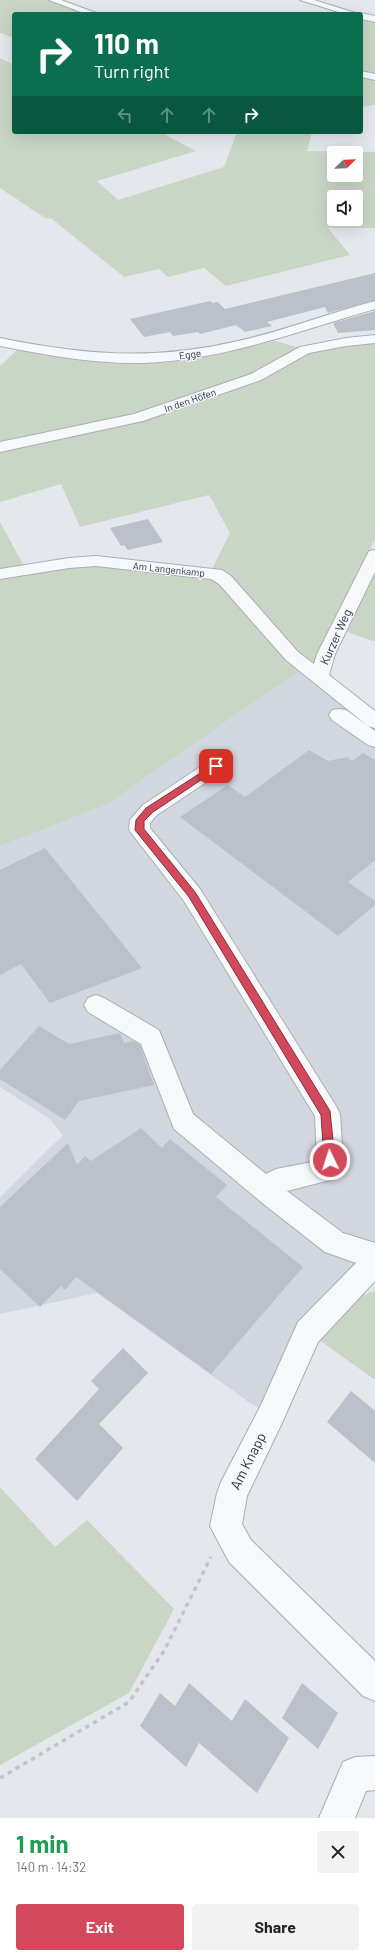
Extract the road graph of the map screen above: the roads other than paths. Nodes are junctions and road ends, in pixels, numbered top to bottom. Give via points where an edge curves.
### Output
1 (53, 0) edge
2 (304, 0) edge
3 (89, 12) edge
4 (349, 12) edge
5 (363, 16) edge
6 (375, 19) edge
7 (363, 74) edge
8 (375, 77) edge
9 (375, 305) edge
10 (375, 339) edge
11 (0, 342) edge
12 (0, 447) edge
13 (375, 555) edge
14 (0, 574) edge
15 (319, 677) junction
16 (339, 715) dead end
17 (375, 721) edge
18 (375, 740) edge
19 (216, 766) dead end
20 (96, 1005) dead end
21 (276, 1181) dead end
22 (375, 1256) edge
23 (375, 1262) edge
24 (375, 1684) edge
25 (375, 1773) edge
26 (337, 1818) edge

1 - 3 street
2 - 4 street
5 - 6 street
7 - 8 street
9 - 11 street, Egge via 255,341 169,356 125,359 88,357
10 - 12 street, In den Höfen via 305,350 256,377 138,418
13 - 15 street, Kurzer Weg via 326,654
14 - 15 street, Am Langenkamp via 96,561 216,574 225,580 292,656
15 - 17 street, Kurzer Weg
16 - 18 street
19 - 21 street via 150,810 140,820 139,830 192,895 327,1114 330,1160 324,1171
20 - 22 street via 151,1037 183,1121 335,1243
23 - 24 street, Am Knapp via 308,1332 232,1493 226,1526 240,1551
25 - 26 street via 355,1774

